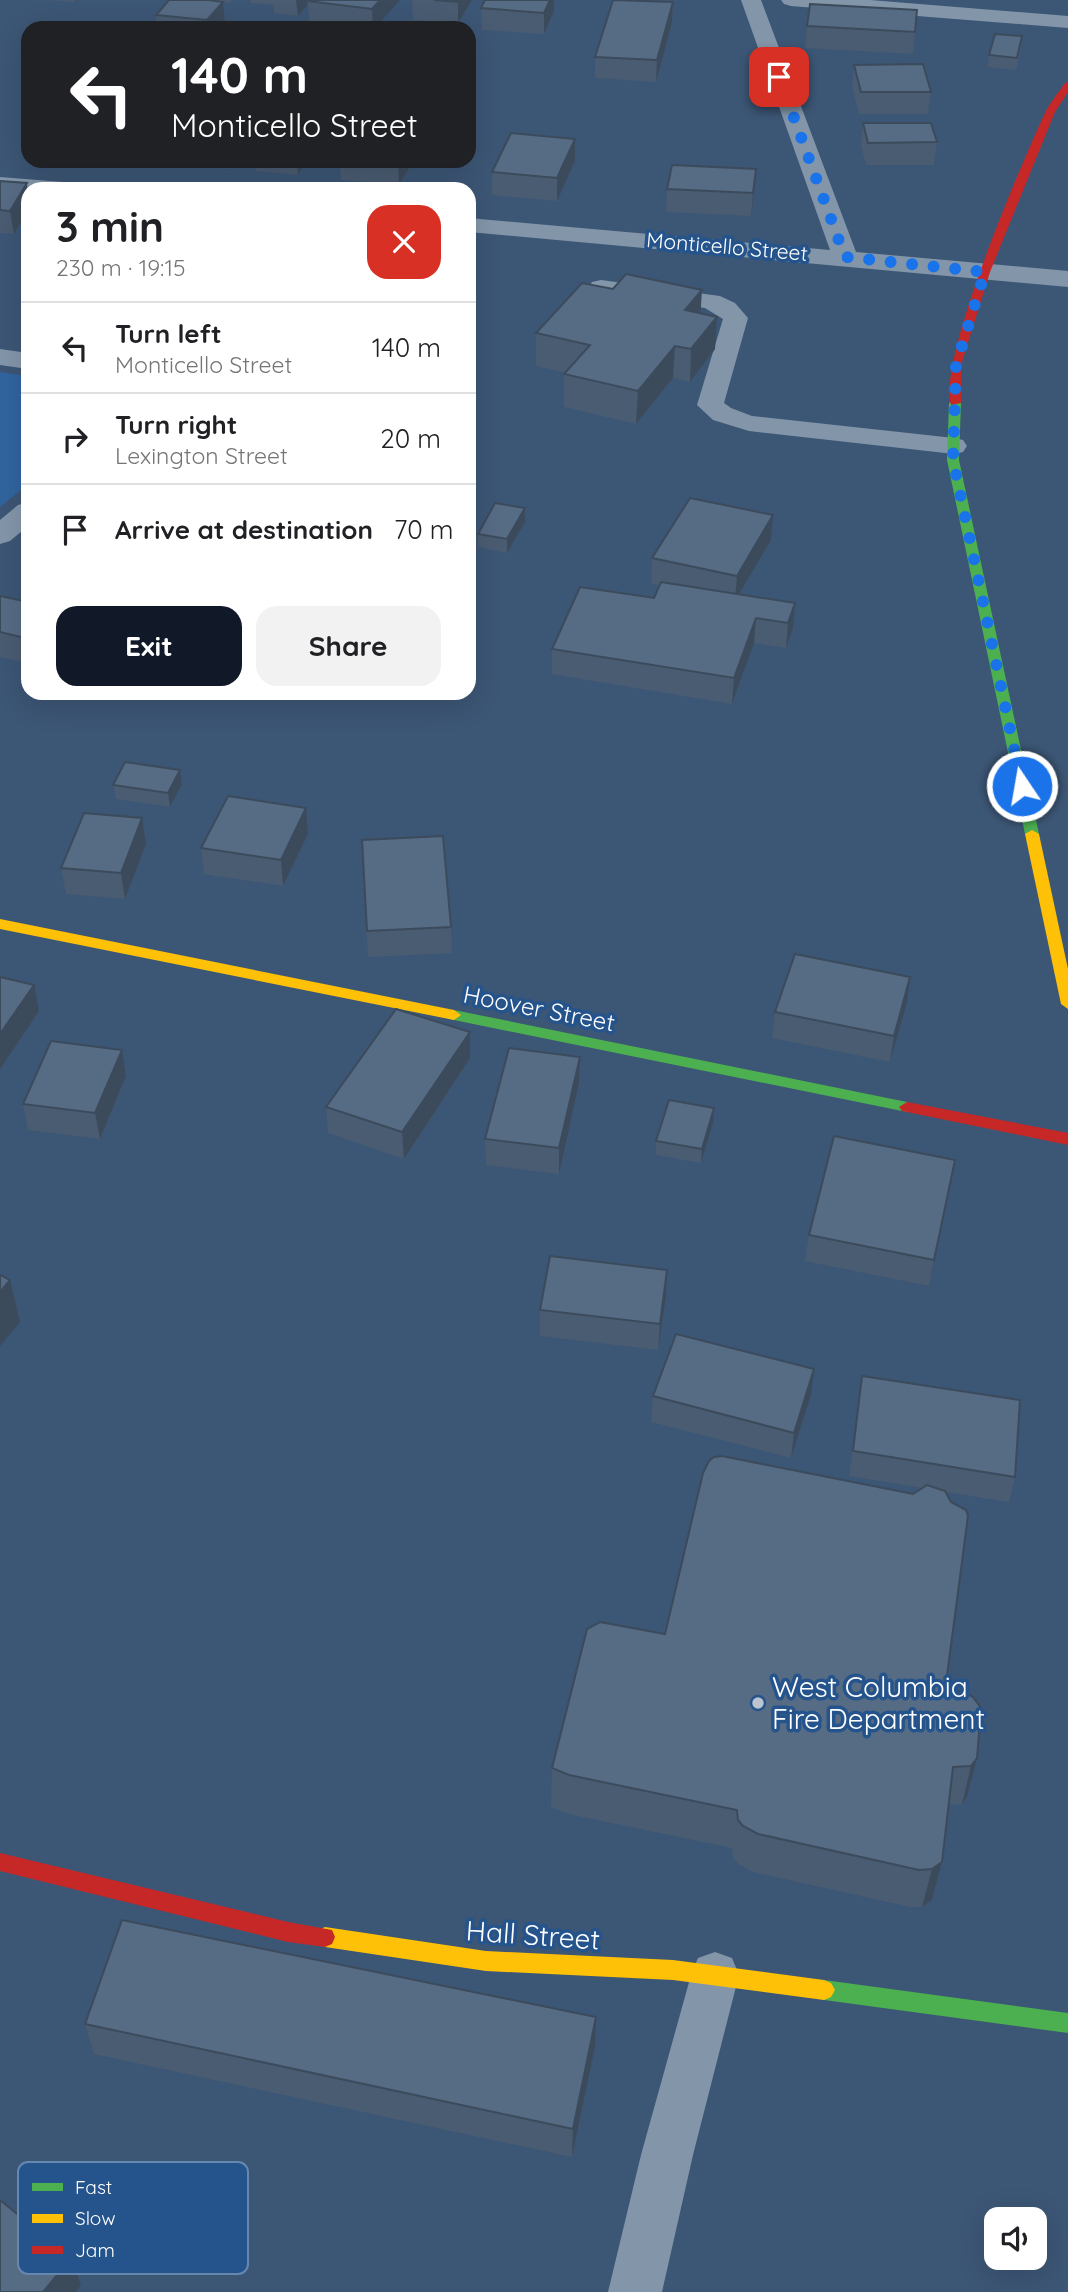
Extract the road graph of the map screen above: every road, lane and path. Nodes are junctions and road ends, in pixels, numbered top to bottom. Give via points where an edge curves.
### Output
1 (751, 0) edge
2 (791, 0) edge
3 (1068, 22) edge
4 (1068, 85) edge
5 (0, 184) edge
6 (21, 186) edge
7 (476, 226) edge
8 (845, 257) junction
9 (985, 272) junction
10 (1068, 279) edge
11 (601, 287) edge
12 (0, 356) edge
13 (21, 359) edge
14 (954, 446) junction
15 (21, 517) edge
16 (0, 535) edge
17 (0, 924) edge
18 (1068, 1004) edge
19 (1068, 1139) edge
20 (0, 1862) edge
21 (715, 1975) junction
22 (1068, 2023) edge
23 (635, 2292) edge

1 - 8 street
2 - 3 street
4 - 9 main road via 1049,112
5 - 6 street
7 - 8 street, Monticello Street
8 - 9 street, Monticello Street
9 - 10 street, Monticello Street
9 - 14 main road via 956,365
11 - 14 lane via 712,301 736,317 710,405 722,414 749,423
12 - 13 street
14 - 18 main road via 953,460
15 - 16 street
17 - 19 main road, Hoover Street
20 - 21 main road, Hall Street via 288,1933 486,1961
21 - 22 main road, Hall Street
21 - 23 lane

